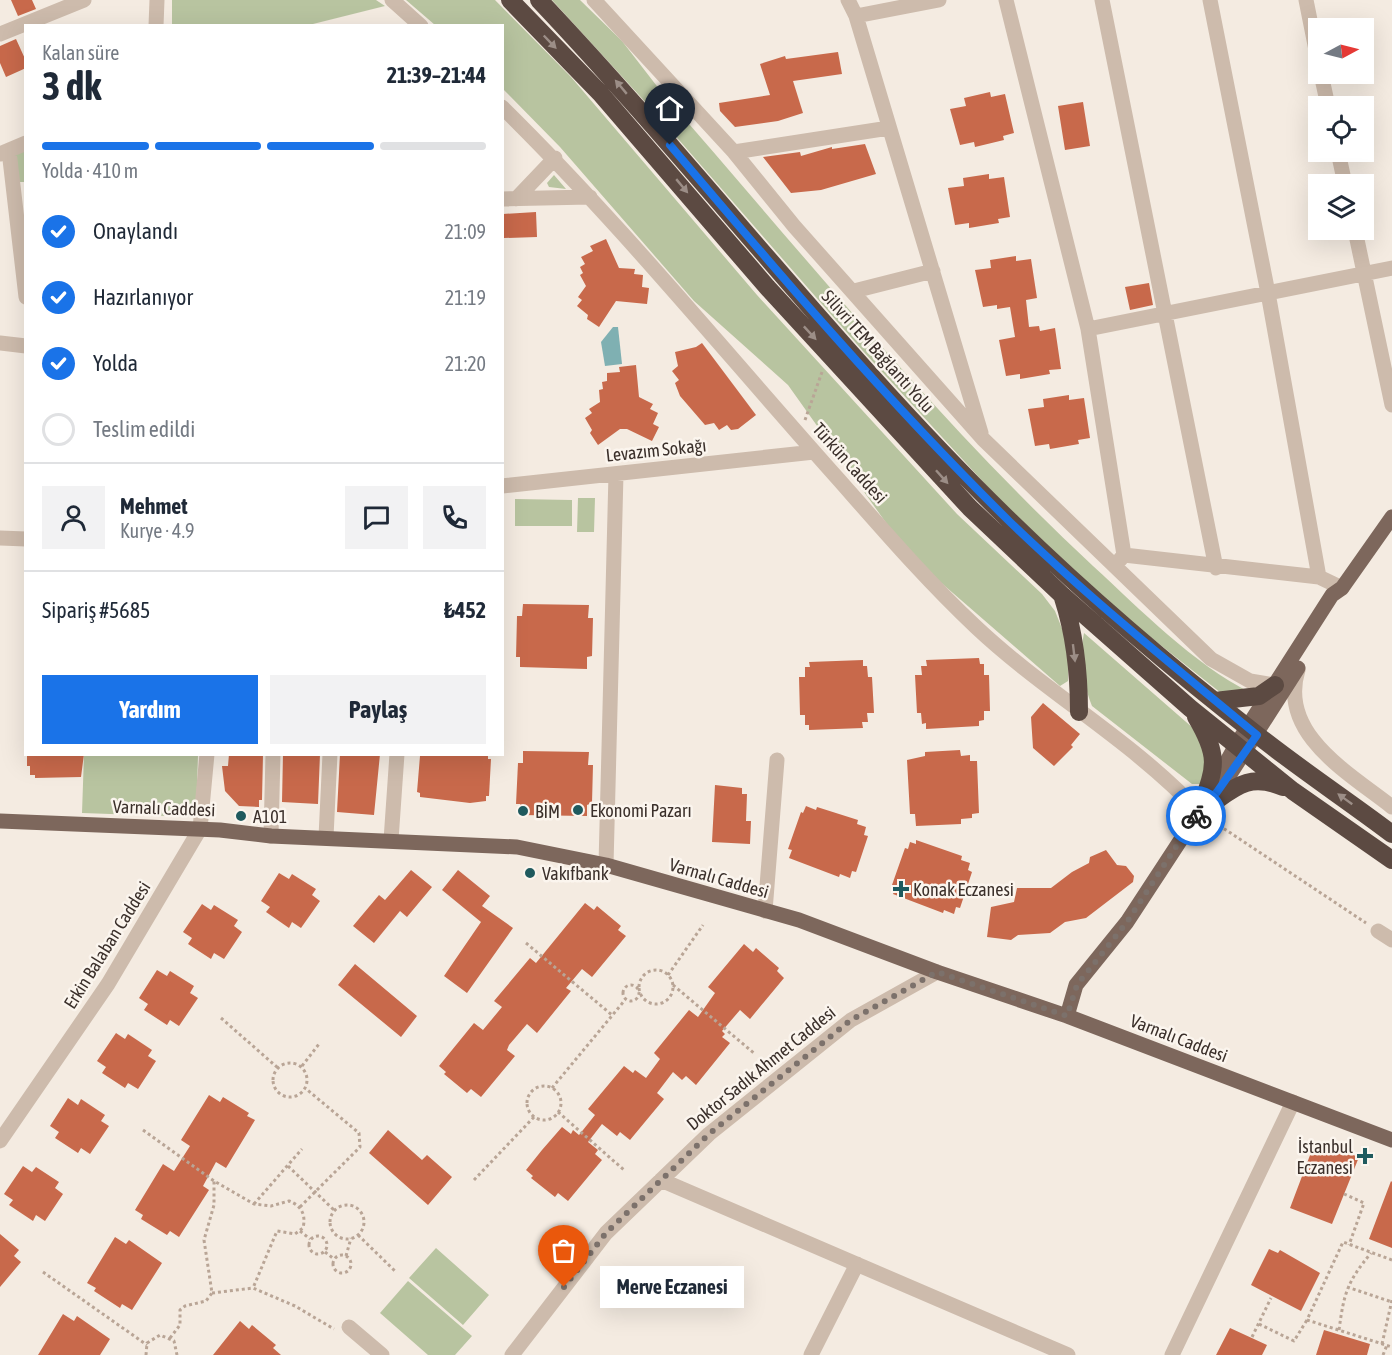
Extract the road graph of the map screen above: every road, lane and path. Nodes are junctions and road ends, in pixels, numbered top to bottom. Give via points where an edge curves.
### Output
1 (84, 0) edge
2 (157, 0) edge
3 (392, 0) edge
4 (510, 0) edge
5 (539, 0) edge
6 (594, 0) edge
7 (848, 0) edge
8 (937, 0) edge
9 (1006, 0) edge
10 (1102, 0) edge
11 (1210, 0) edge
12 (1306, 0) edge
13 (856, 16) junction
14 (1310, 18) edge
15 (24, 24) edge
16 (25, 24) edge
17 (156, 24) edge
18 (419, 24) edge
19 (0, 34) edge
20 (504, 109) edge
21 (889, 128) junction
22 (24, 144) edge
23 (4, 152) edge
24 (734, 152) junction
25 (555, 158) junction
26 (590, 197) junction
27 (509, 199) edge
28 (1357, 240) edge
29 (1392, 268) edge
30 (933, 271) junction
31 (1364, 273) junction
32 (24, 284) edge
33 (854, 291) junction
34 (1268, 293) junction
35 (1167, 313) junction
36 (1088, 329) junction
37 (0, 343) edge
38 (24, 346) edge
39 (829, 354) junction
40 (1392, 405) edge
41 (799, 435) junction
42 (983, 439) junction
43 (814, 452) junction
44 (616, 474) junction
45 (504, 486) edge
46 (1392, 517) edge
47 (0, 538) edge
48 (24, 538) edge
49 (1124, 555) junction
50 (1113, 567) junction
51 (1216, 568) junction
52 (1319, 577) junction
53 (1342, 588) junction
54 (1063, 596) junction
55 (1298, 669) junction
56 (1275, 685) junction
57 (1215, 701) junction
58 (1190, 708) junction
59 (1078, 712) junction
60 (1253, 731) junction
61 (1241, 748) junction
62 (207, 756) edge
63 (273, 756) edge
64 (330, 756) edge
65 (397, 756) edge
66 (777, 760) dead end
67 (1293, 791) junction
68 (1392, 807) edge
69 (1199, 812) junction
70 (0, 821) edge
71 (200, 829) junction
72 (1392, 834) edge
73 (271, 836) junction
74 (326, 837) junction
75 (391, 840) junction
76 (1392, 860) edge
77 (606, 866) junction
78 (765, 911) junction
79 (703, 924) dead end
80 (1378, 931) joint
81 (1392, 940) edge
82 (526, 943) dead end
83 (937, 972) junction
84 (668, 975) junction
85 (673, 985) junction
86 (639, 992) junction
87 (625, 1000) junction
88 (612, 1015) junction
89 (1067, 1016) junction
90 (221, 1018) dead end
91 (319, 1044) dead end
92 (755, 1054) dead end
93 (302, 1067) junction
94 (278, 1068) junction
95 (305, 1088) junction
96 (552, 1088) junction
97 (1293, 1102) junction
98 (558, 1112) junction
99 (534, 1117) junction
100 (143, 1130) dead end
101 (1392, 1140) edge
102 (0, 1141) edge
103 (303, 1149) dead end
104 (288, 1166) junction
105 (624, 1170) dead end
106 (474, 1180) dead end
107 (661, 1180) junction
108 (214, 1181) junction
109 (315, 1192) junction
110 (1344, 1194) dead end
111 (254, 1204) junction
112 (300, 1207) junction
113 (334, 1210) junction
114 (300, 1231) junction
115 (333, 1231) junction
116 (358, 1235) junction
117 (325, 1238) junction
118 (351, 1238) junction
119 (310, 1239) junction
120 (1349, 1245) junction
121 (325, 1252) junction
122 (1371, 1253) junction
123 (346, 1256) junction
124 (334, 1259) junction
125 (1392, 1260) edge
126 (857, 1264) junction
127 (43, 1272) dead end
128 (396, 1272) dead end
129 (1347, 1287) junction
130 (254, 1288) junction
131 (212, 1293) junction
132 (1271, 1298) dead end
133 (1392, 1301) edge
134 (1307, 1320) junction
135 (1259, 1324) junction
136 (1339, 1330) junction
137 (346, 1331) joint
138 (1252, 1337) dead end
139 (171, 1338) junction
140 (1384, 1345) junction
141 (147, 1346) junction
142 (1392, 1347) edge
143 (146, 1355) edge
144 (177, 1355) edge
145 (382, 1355) edge
146 (512, 1355) edge
147 (811, 1355) edge
148 (1068, 1355) edge
149 (1172, 1355) edge
150 (1383, 1355) edge

1 - 16 street
2 - 17 street
3 - 18 street
4 -> 39 highway, Silivri TEM Bağlantı Yolu via 616,111
57 -> 5 highway, Silivri TEM Bağlantı Yolu via 1010,522 920,429 774,268 613,78
6 - 24 street
7 - 13 street
8 - 13 street
9 - 36 street
10 - 35 street
11 - 34 street
12 - 14 street
13 - 21 street
15 - 19 street
20 - 25 street, Türkün Caddesi
21 - 24 street
21 - 30 street
22 - 23 street
23 - 32 street
24 - 33 street
25 - 26 street, Türkün Caddesi
25 - 27 street
26 - 27 street
26 - 41 street, Türkün Caddesi
28 - 31 street
29 - 31 street
30 - 33 street
30 - 42 street
31 - 34 street
31 - 40 street
33 - 42 street
34 - 35 street
34 - 52 street
35 - 36 street
35 - 51 street
36 - 49 street
37 - 38 street
39 - 41 path
39 -> 54 highway, Silivri TEM Bağlantı Yolu via 970,508
41 - 43 street, Türkün Caddesi
42 - 50 street
43 - 44 street, Levazım Sokağı
43 - 59 street, Türkün Caddesi via 977,628
44 - 45 street, Levazım Sokağı
44 - 77 street
46 - 53 main road
47 - 48 street
49 - 50 street
49 - 51 street
50 - 56 street via 1211,659 1250,681
51 - 52 street
52 - 53 street
53 - 55 main road via 1340,601
53 - 56 main road via 1332,595
54 - 58 highway, Silivri TEM Bağlantı Yolu
54 -> 59 highway via 1071,623
55 - 60 main road
55 - 68 street via 1294,705 1309,737
56 - 57 highway via 1259,696
56 - 60 main road
57 - 60 highway, Silivri TEM Bağlantı Yolu
58 - 61 highway, Silivri TEM Bağlantı Yolu
58 - 69 highway via 1208,739 1215,761
59 - 69 street, Türkün Caddesi via 1174,785
60 - 61 main road
72 -> 60 highway
61 - 67 highway
61 - 69 main road
62 - 71 street, Erkin Balaban Caddesi
63 - 73 street
64 - 74 street
65 - 75 street
66 - 78 street
67 - 69 highway via 1265,780 1247,782
67 - 76 highway
69 - 80 path
69 - 89 main road via 1127,922 1077,985
70 - 71 main road, Varnalı Caddesi
71 - 73 main road, Varnalı Caddesi
71 - 102 street, Erkin Balaban Caddesi via 108,984
73 - 74 main road, Varnalı Caddesi
74 - 75 main road, Varnalı Caddesi
75 - 77 main road, Varnalı Caddesi via 517,848
77 - 78 main road, Varnalı Caddesi
78 - 83 main road, Varnalı Caddesi
79 - 84 path
80 - 81 street
82 - 88 path
83 - 89 main road, Varnalı Caddesi
83 - 107 street, Doktor Sadık Ahmet Caddesi via 851,1020 709,1134
84 - 85 path
84 - 86 path via 658,970 647,972 640,981
85 - 86 path via 670,996 659,1004 646,1001
85 - 92 path
86 - 87 path via 635,1000
86 - 87 path via 635,986 627,986 622,992
87 - 88 path
88 - 96 path
89 - 97 main road, Varnalı Caddesi
90 - 94 path
91 - 93 path
93 - 94 path via 292,1063
93 - 95 path via 307,1077
94 - 95 path via 273,1078 280,1094 296,1096
95 - 109 path via 359,1133 362,1143
96 - 98 path via 559,1096
96 - 99 path via 536,1088 528,1097 527,1108
97 - 101 main road, Varnalı Caddesi
97 - 149 street
98 - 99 path via 548,1120
98 - 105 path
99 - 106 path
100 - 108 path
103 - 104 path
104 - 109 path
104 - 111 path
107 - 126 street
107 - 146 street, Doktor Sadık Ahmet Caddesi via 606,1233
108 - 111 path
108 - 131 path via 214,1205 204,1240
109 - 112 path
109 - 113 path
110 - 120 path via 1364,1203
111 - 112 path via 271,1206 289,1201
112 - 114 path via 305,1221
113 - 115 path via 330,1220
113 - 116 path via 349,1204 359,1210 364,1220
114 - 119 path
114 - 130 path via 278,1231
115 - 117 path
115 - 118 path via 342,1238
116 - 118 path
116 - 128 path
117 - 119 path via 318,1235
117 - 121 path
118 - 123 path
119 - 121 path via 311,1251
120 - 122 path
120 - 134 path via 1343,1242
121 - 124 path
122 - 125 path
122 - 129 path
123 - 124 path
123 - 124 path via 351,1265 343,1274 335,1271
126 - 147 street
126 - 148 street
127 - 141 path
129 - 133 path
129 - 136 path
130 - 131 path
130 - 137 path
131 - 139 path via 206,1301 180,1310 180,1325
132 - 135 path
133 - 140 path
134 - 135 path via 1294,1341
134 - 136 path
135 - 138 path
136 - 140 path
137 - 145 street
139 - 141 path via 155,1336
139 - 144 path
140 - 142 path
140 - 150 path
141 - 143 path

